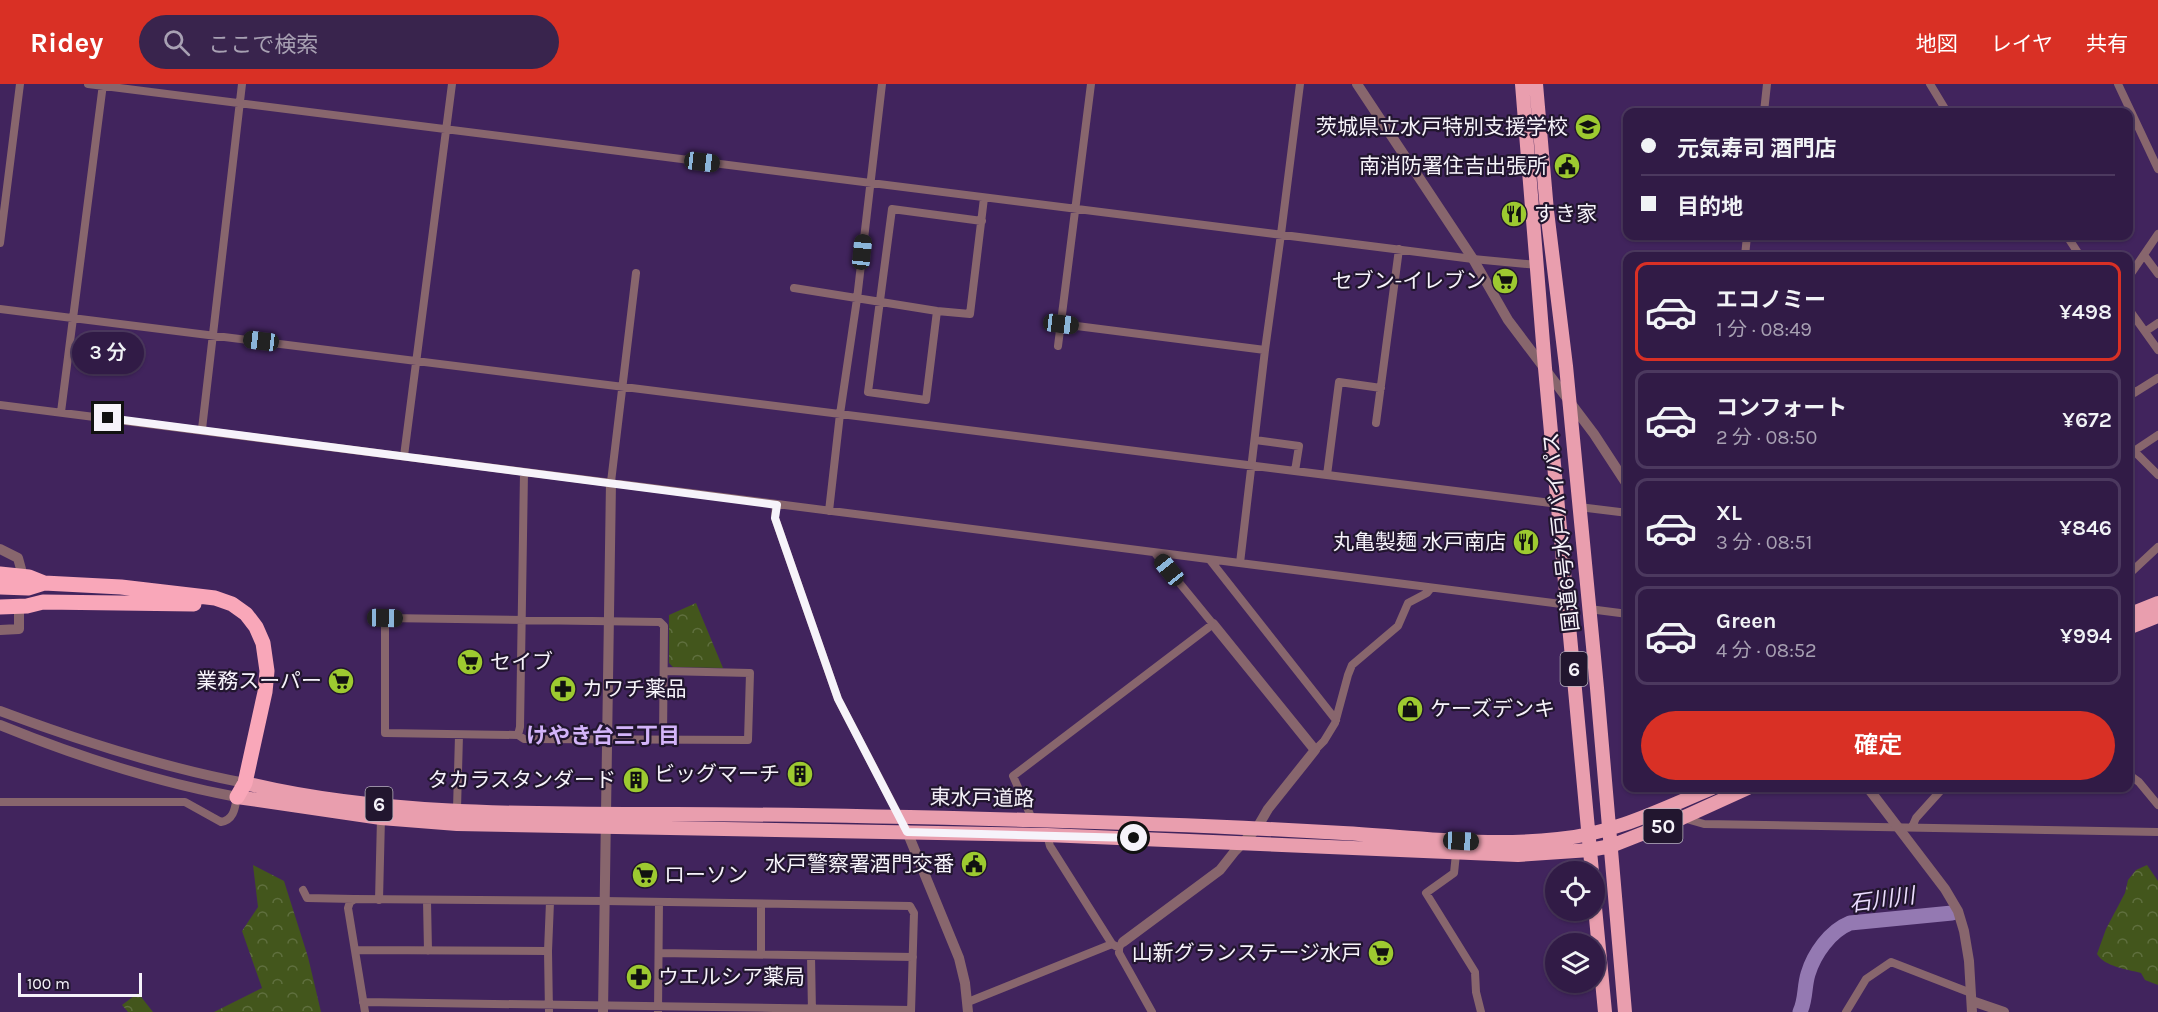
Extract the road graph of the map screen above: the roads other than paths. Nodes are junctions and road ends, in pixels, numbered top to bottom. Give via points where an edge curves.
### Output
1 (20, 84) edge
2 (88, 84) edge
3 (242, 84) edge
4 (452, 84) edge
5 (882, 84) edge
6 (1091, 84) edge
7 (1300, 84) edge
8 (1357, 84) edge
9 (1522, 84) edge
10 (1536, 84) edge
11 (1767, 84) edge
12 (1930, 84) edge
13 (2118, 84) edge
14 (102, 85) edge
15 (239, 103) junction
16 (1764, 108) edge
17 (1945, 108) edge
18 (2129, 108) edge
19 (2133, 116) edge
20 (446, 130) junction
21 (2158, 169) edge
22 (870, 182) junction
23 (984, 198) junction
24 (1075, 209) junction
25 (981, 221) junction
26 (1281, 234) junction
27 (2158, 234) edge
28 (0, 243) edge
29 (1399, 249) junction
30 (2144, 255) junction
31 (1473, 259) junction
32 (1538, 265) junction
33 (2133, 271) edge
34 (636, 273) dead end
35 (2158, 274) edge
36 (794, 288) dead end
37 (857, 299) junction
38 (881, 302) junction
39 (0, 309) edge
40 (937, 310) junction
41 (2133, 314) edge
42 (74, 317) junction
43 (2158, 323) edge
44 (1061, 324) junction
45 (2146, 331) junction
46 (212, 335) junction
47 (1058, 346) dead end
48 (1265, 350) junction
49 (2158, 351) edge
50 (416, 361) junction
51 (1545, 368) junction
52 (2158, 378) edge
53 (621, 387) junction
54 (1381, 388) junction
55 (2133, 392) edge
56 (1568, 398) junction
57 (0, 405) edge
58 (61, 412) junction
59 (840, 414) junction
60 (1376, 423) dead end
61 (202, 429) junction
62 (2158, 435) edge
63 (1255, 440) junction
64 (2133, 447) edge
65 (2133, 450) edge
66 (404, 456) junction
67 (1252, 466) junction
68 (1295, 471) junction
69 (524, 472) junction
70 (1327, 475) junction
71 (2158, 476) edge
72 (1623, 478) edge
73 (610, 482) junction
74 (1559, 504) junction
75 (777, 505) junction
76 (1579, 507) junction
77 (828, 511) junction
78 (1623, 512) edge
79 (2158, 547) edge
80 (0, 549) edge
81 (1155, 553) junction
82 (1210, 560) junction
83 (1240, 563) junction
84 (21, 569) dead end
85 (2133, 570) edge
86 (0, 574) edge
87 (44, 583) junction
88 (0, 587) edge
89 (1431, 588) junction
90 (0, 594) edge
91 (43, 602) junction
92 (2158, 603) edge
93 (1569, 605) junction
94 (0, 607) edge
95 (1589, 609) junction
96 (19, 611) dead end
97 (1623, 613) edge
98 (2133, 613) edge
99 (2158, 616) edge
100 (522, 620) junction
101 (609, 621) junction
102 (1213, 624) junction
103 (2133, 626) edge
104 (0, 630) edge
105 (664, 671) junction
106 (0, 711) edge
107 (1336, 720) junction
108 (0, 725) edge
109 (459, 735) junction
110 (518, 735) junction
111 (607, 740) junction
112 (663, 740) junction
113 (1315, 750) junction
114 (2133, 778) edge
115 (239, 787) junction
116 (1702, 792) edge
117 (1739, 792) edge
118 (1871, 792) edge
119 (1939, 792) edge
120 (0, 802) edge
121 (2158, 805) edge
122 (457, 809) junction
123 (381, 818) junction
124 (900, 818) junction
125 (1682, 818) junction
126 (1033, 820) junction
127 (606, 821) junction
128 (1896, 826) junction
129 (1912, 827) junction
130 (1257, 828) junction
131 (1610, 829) junction
132 (907, 832) junction
133 (2158, 832) edge
134 (1589, 834) junction
135 (1047, 835) junction
136 (1243, 843) junction
137 (1611, 846) junction
138 (1590, 850) junction
139 (1456, 854) junction
140 (1591, 861) edge
141 (303, 890) dead end
142 (355, 899) junction
143 (379, 900) junction
144 (428, 901) junction
145 (605, 901) junction
146 (550, 902) junction
147 (659, 902) junction
148 (761, 905) junction
149 (1596, 921) edge
150 (1118, 945) junction
151 (356, 950) junction
152 (428, 951) junction
153 (548, 951) junction
154 (660, 953) junction
155 (761, 954) junction
156 (811, 956) junction
157 (913, 957) junction
158 (363, 1002) junction
159 (1972, 1002) edge
160 (968, 1007) edge
161 (448, 1008) edge
162 (497, 1008) edge
163 (549, 1008) edge
164 (603, 1008) edge
165 (658, 1009) edge
166 (709, 1009) edge
167 (759, 1010) edge
168 (812, 1010) edge
169 (861, 1011) edge
170 (911, 1011) edge
171 (365, 1012) edge
172 (1152, 1012) edge
173 (1481, 1012) edge
174 (1605, 1012) edge
175 (1625, 1012) edge
176 (1846, 1012) edge
177 (2004, 1012) edge

1 - 28 street
2 - 14 street
3 - 15 street
4 - 20 street
5 - 22 street
6 - 24 street
7 - 26 street
8 - 31 street
9 - 32 highway, 国道6号水戸バイパス / 6
10 - 56 highway, 国道6号水戸バイパス / 6
11 - 16 street
12 - 17 street
13 - 18 street
14 - 15 street
14 - 42 street
15 - 20 street
15 - 46 street
19 - 21 street
20 - 22 street
20 - 50 street
22 - 23 street
22 - 37 street
23 - 24 street
23 - 25 street
24 - 26 street
24 - 44 street
25 - 38 street via 892,209
25 - 40 street via 970,314
26 - 29 street
26 - 48 street
27 - 30 street
29 - 31 street
29 - 54 street
30 - 33 street
30 - 35 street
31 - 32 street
31 - 51 street via 1508,320
32 - 51 highway, 国道6号水戸バイパス / 6
34 - 53 street
36 - 37 street
37 - 38 street
37 - 59 street
38 - 40 street
38 - 40 street via 868,392 926,400
39 - 42 street
41 - 45 street
42 - 46 street
42 - 58 street
43 - 45 street
44 - 47 street
44 - 48 street
45 - 49 street
46 - 50 street
46 - 61 street
48 - 63 street
50 - 53 street
50 - 66 street
51 - 56 street
51 - 74 highway, 国道6号水戸バイパス / 6
52 - 55 street
53 - 59 street
53 - 73 street
54 - 60 street
54 - 70 street via 1340,382
56 - 72 street
56 - 76 highway, 国道6号水戸バイパス / 6
57 - 58 street
58 - 61 street
59 - 67 street
59 - 77 street
61 - 66 street
62 - 64 street
63 - 67 street
63 - 68 street via 1299,446
65 - 71 street
66 - 69 street
67 - 68 street
67 - 83 street
68 - 70 street
69 - 73 street
69 - 100 street
70 - 74 street
73 - 75 street
73 - 101 street
74 - 93 highway, 国道6号水戸バイパス / 6
75 - 77 street
75 - 124 street via 775,518 838,699
76 - 78 street
76 - 95 highway, 国道6号水戸バイパス / 6
77 - 81 street
79 - 85 street
80 - 84 street via 18,558
81 - 82 street
81 - 102 street
82 - 83 street
82 - 107 street
83 - 89 street
86 - 87 highway
87 - 88 highway via 28,588
87 - 115 highway via 216,598 246,614 263,643 267,670 262,706
89 - 93 street
89 - 107 street via 1408,603 1398,626 1352,665
90 - 91 highway via 28,595
91 - 94 highway
91 - 115 highway via 208,604 238,619 251,634 259,661
92 - 98 highway
93 - 134 highway, 国道6号水戸バイパス / 6
95 - 97 street
95 - 131 highway, 国道6号水戸バイパス / 6
96 - 104 street via 19,629
99 - 103 highway
100 - 101 street
100 - 109 street via 385,618 385,734
100 - 110 street
101 - 105 street via 660,622 664,626
101 - 111 street
102 - 113 street
102 - 126 street via 1013,776
105 - 112 street
105 - 112 street via 750,672 748,740
106 - 115 street via 127,756
107 - 113 street
108 - 115 street via 122,769 208,792
109 - 110 street
109 - 122 street
110 - 111 street via 524,739
111 - 112 street
111 - 127 street
113 - 130 street
114 - 121 street
115 - 120 street via 234,813 220,822 185,802
115 - 122 highway, 東水戸道路 / 6
115 - 123 highway, 東水戸道路 / 6
116 - 131 highway, 50
117 - 125 highway, 50
118 - 128 street
119 - 129 street
122 - 127 highway, 東水戸道路 / 6
123 - 127 highway, 東水戸道路 / 6 via 457,824
123 - 143 street
124 - 126 highway, 東水戸道路 / 6
124 - 127 highway, 東水戸道路 / 6
124 - 132 street
125 - 128 street via 1704,824
125 - 137 highway, 50
126 - 130 highway, 東水戸道路 / 6
127 - 132 highway, 東水戸道路 / 6
127 - 145 street
128 - 129 street
128 - 159 street via 1958,911
129 - 133 street
130 - 134 highway, 東水戸道路 / 6 via 1497,842
130 - 136 street
131 - 134 highway, 東水戸道路 / 6
131 - 137 highway, 国道6号水戸バイパス / 6
132 - 135 highway, 東水戸道路 / 6
132 - 160 street via 959,958
134 - 138 highway, 国道6号水戸バイパス / 6
135 - 136 highway, 東水戸道路 / 6
135 - 150 street via 1050,846
136 - 139 highway, 東水戸道路 / 6
136 - 150 street via 1220,870
137 - 138 highway, 50
137 - 175 highway, 国道6号水戸バイパス / 6
138 - 139 highway, 東水戸道路 / 6 via 1527,855
138 - 140 highway, 国道6号水戸バイパス / 6
139 - 173 street via 1454,873 1426,893 1475,972
141 - 142 street via 307,898
142 - 143 street
142 - 151 street via 348,908
143 - 144 street
144 - 146 street
144 - 152 street
145 - 146 street
145 - 147 street
145 - 164 street
146 - 153 street
147 - 148 street
147 - 154 street
148 - 155 street
148 - 157 street via 910,906 914,913
149 - 174 highway
150 - 160 street
150 - 172 street
151 - 152 street
151 - 158 street
152 - 153 street
153 - 163 street
154 - 155 street
154 - 165 street
155 - 156 street
156 - 157 street
156 - 168 street
157 - 170 street
158 - 161 street
158 - 171 street
159 - 176 street via 1891,962 1866,979
159 - 177 street
161 - 162 street
162 - 163 street
163 - 164 street
164 - 165 street
165 - 166 street
166 - 167 street
167 - 168 street
168 - 169 street
169 - 170 street

